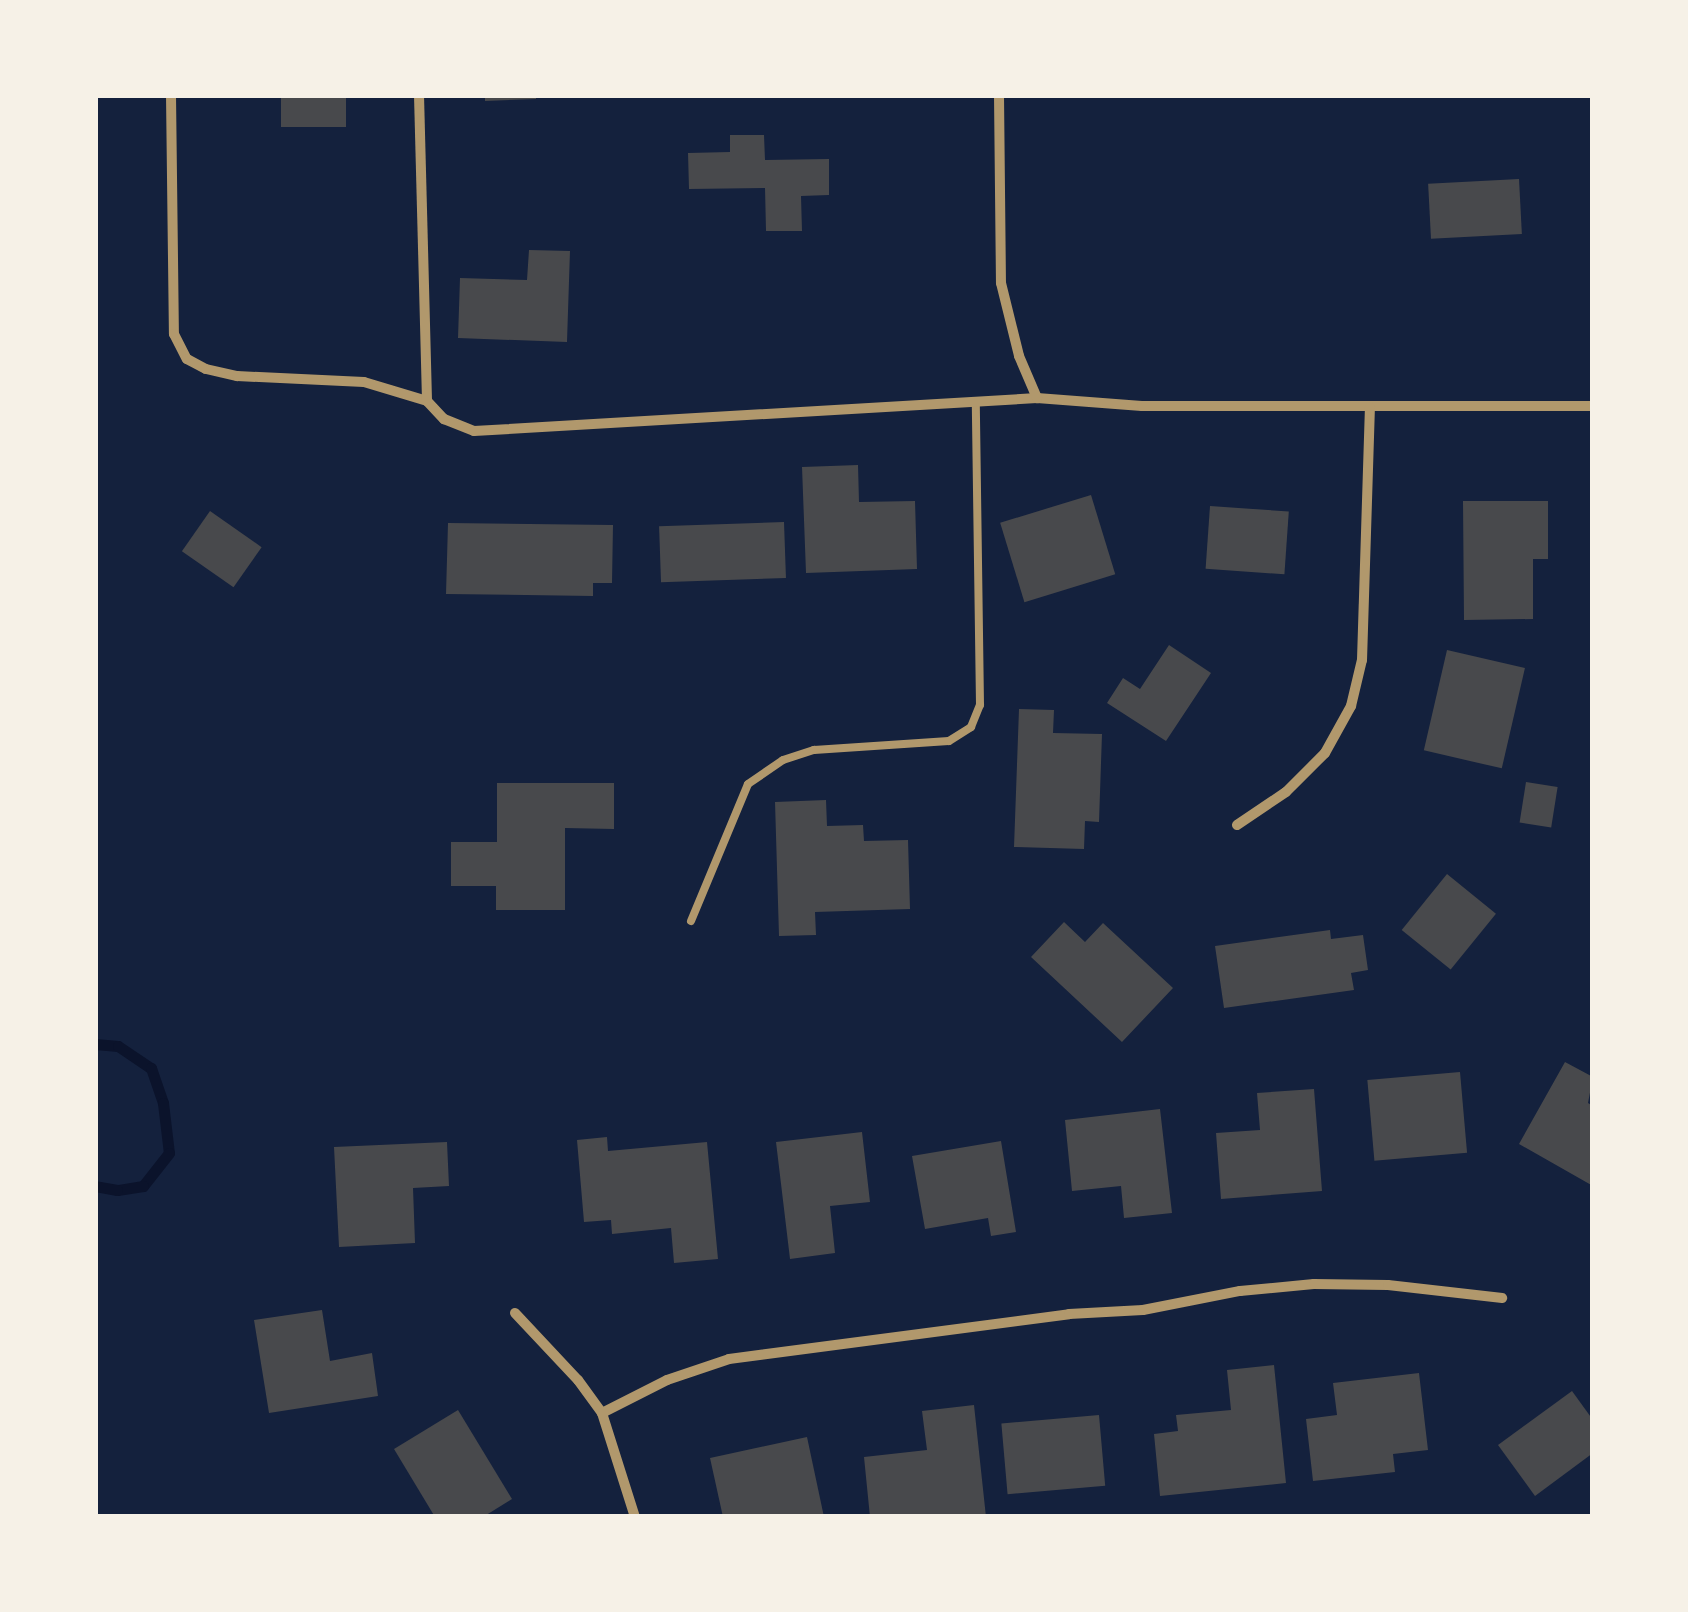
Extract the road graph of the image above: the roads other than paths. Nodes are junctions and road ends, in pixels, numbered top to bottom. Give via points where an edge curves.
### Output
1 (172, 95) edge
2 (419, 95) edge
3 (1000, 95) edge
4 (1037, 398) junction
5 (976, 400) junction
6 (427, 401) junction
7 (1593, 406) edge
8 (1370, 407) junction
9 (1236, 824) dead end
10 (691, 921) dead end
11 (1502, 1298) dead end
12 (515, 1314) dead end
13 (602, 1414) junction
14 (635, 1517) edge

1 - 6 street via 174,334 188,359 237,376 364,382
2 - 6 street
3 - 4 street via 1001,283
4 - 5 street
4 - 8 street via 1142,406
5 - 6 street via 474,431 444,419
5 - 10 lane via 980,705 971,727 949,741 814,750 783,760 748,784
7 - 8 street
8 - 9 street via 1362,660 1351,706 1325,753 1286,792
11 - 13 street via 1388,1285 1240,1291 1143,1310 728,1359 667,1380
12 - 13 street
13 - 14 street

